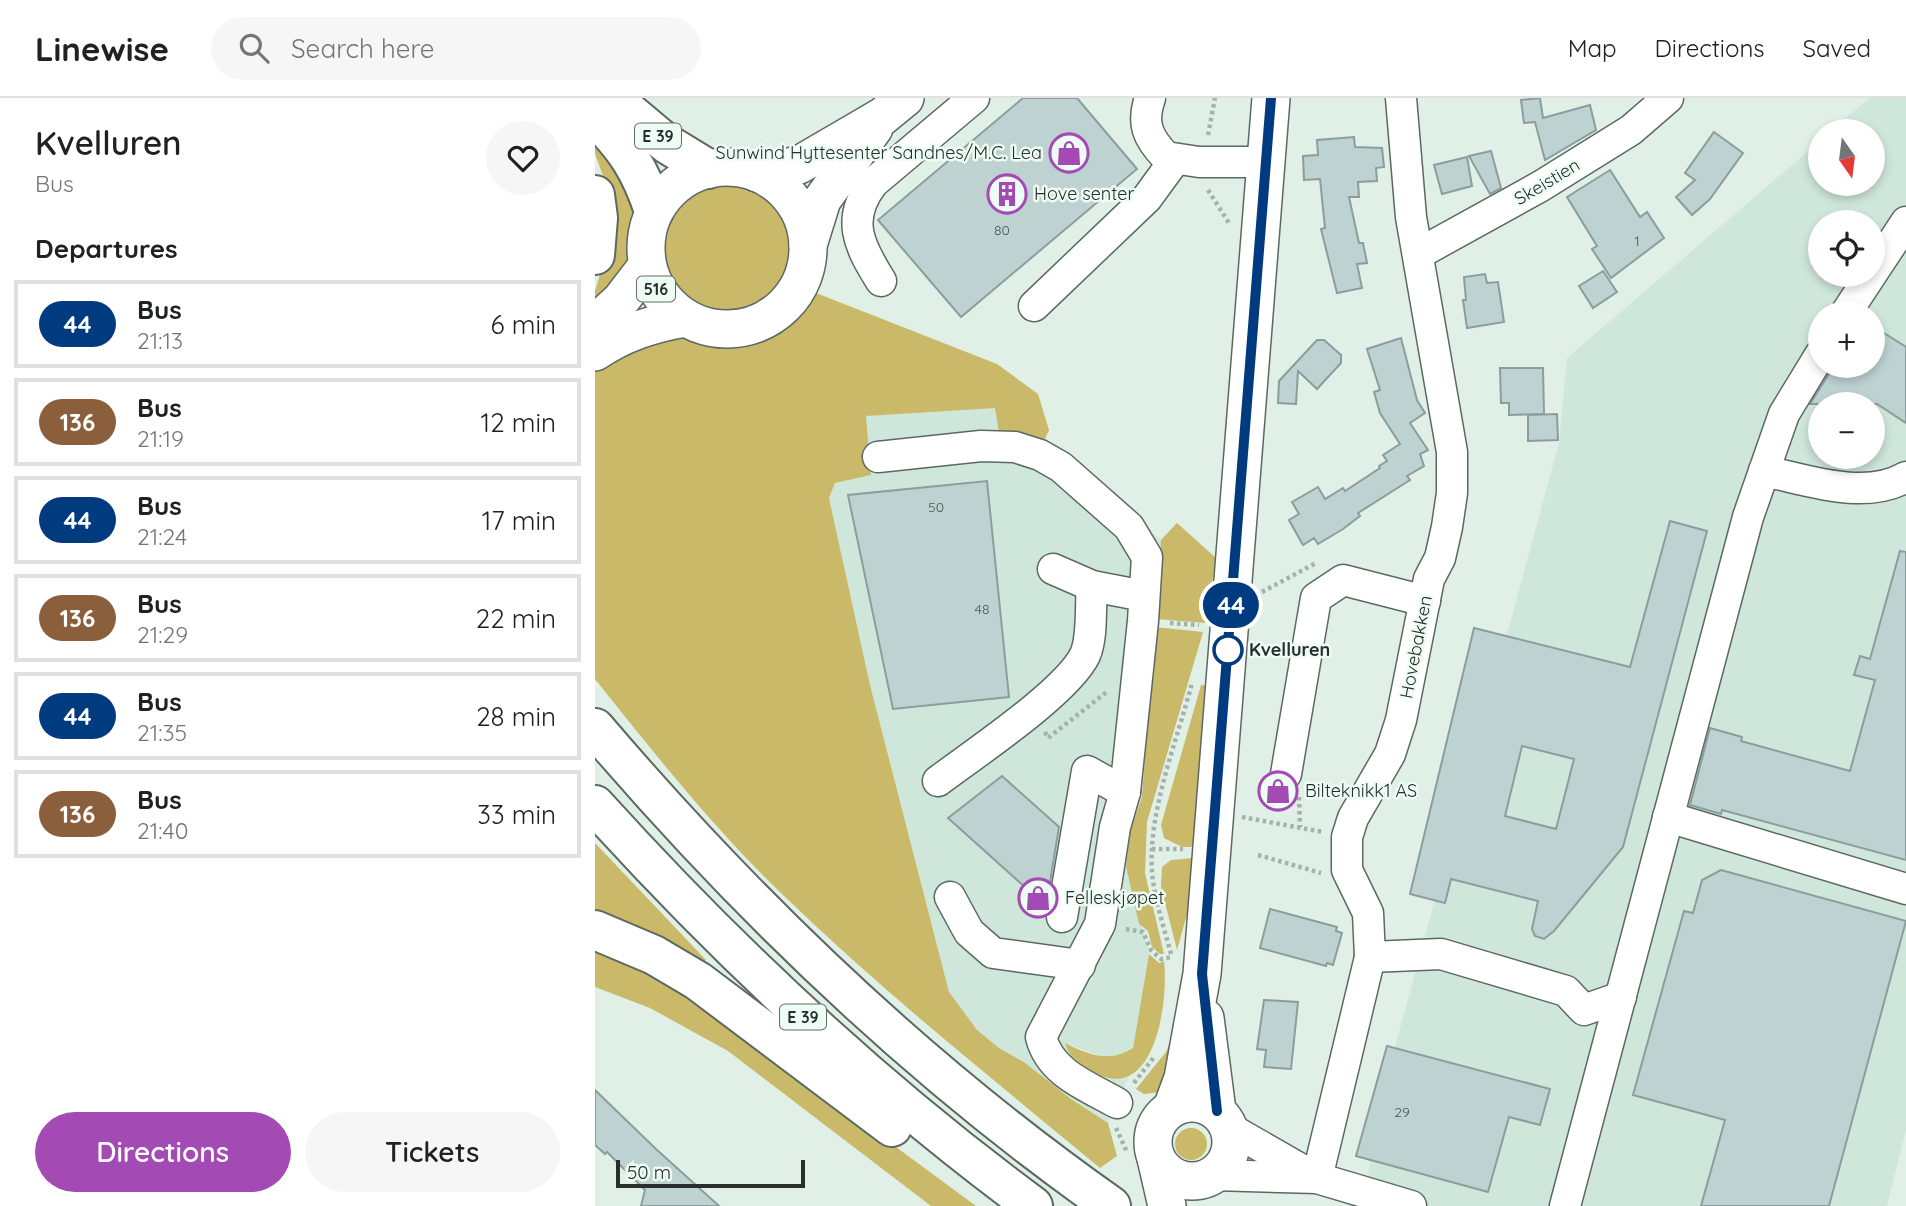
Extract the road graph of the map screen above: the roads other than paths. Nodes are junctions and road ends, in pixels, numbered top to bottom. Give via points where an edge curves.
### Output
1 (612, 98) edge
2 (974, 98) edge
3 (1150, 98) edge
4 (1401, 98) edge
5 (1668, 98) edge
6 (1270, 100) edge
7 (894, 107) edge
8 (595, 117) edge
9 (1174, 160) junction
10 (1265, 162) junction
11 (708, 169) junction
12 (757, 173) junction
13 (595, 195) edge
14 (654, 211) junction
15 (1906, 222) edge
16 (808, 245) junction
17 (1418, 254) junction
18 (1885, 254) edge
19 (595, 255) edge
20 (647, 265) junction
21 (881, 281) dead end
22 (1034, 306) dead end
23 (685, 318) junction
24 (595, 324) edge
25 (595, 352) edge
26 (1808, 375) edge
27 (878, 457) dead end
28 (1764, 471) junction
29 (1906, 477) edge
30 (1053, 569) dead end
31 (1092, 586) junction
32 (1144, 596) junction
33 (1425, 601) junction
34 (595, 728) edge
35 (1286, 774) dead end
36 (938, 781) dead end
37 (1125, 792) junction
38 (595, 805) edge
39 (1668, 817) junction
40 (1906, 889) edge
41 (950, 897) dead end
42 (1062, 917) dead end
43 (595, 930) edge
44 (1370, 957) junction
45 (1080, 965) junction
46 (1186, 971) junction
47 (1621, 997) junction
48 (1117, 1103) road end
49 (1172, 1108) junction
50 (1223, 1119) junction
51 (1143, 1157) junction
52 (1317, 1178) junction
53 (1205, 1190) edge
54 (1101, 1199) edge
55 (997, 1206) edge
56 (1033, 1206) edge
57 (1167, 1206) edge
58 (1411, 1206) edge
59 (1565, 1206) edge

1 - 11 highway, E 39 via 667,144
2 - 21 street via 863,196 857,225 862,251
3 - 9 street via 1145,124 1148,135
4 - 17 street, Hovebakken
5 - 17 street, Skeistien via 1631,130
6 - 10 main road
7 - 12 main road via 799,165
7 - 16 main road via 822,200
8 - 14 highway, E 39 via 641,172
9 - 10 street
9 - 22 street via 1147,198
10 - 46 main road
11 - 12 main road, 516 via 733,167
11 - 14 main road, 516 via 686,178
12 - 16 main road, 516 via 778,185 797,208
13 - 19 highway
14 - 20 main road, 516 via 646,238
15 - 18 street
16 - 23 main road, 516 via 805,270 795,293 757,324 733,330
17 - 33 street, Hovebakken via 1452,452 1447,527
20 - 23 main road, 516 via 661,295
20 - 24 main road, 516 via 621,300
23 - 25 main road, 516 via 648,325
26 - 28 street via 1784,414
27 - 32 street via 981,446 1015,447 1040,455 1061,467 1129,527 1147,557
28 - 29 street via 1837,486 1889,486
28 - 39 street
30 - 31 street
31 - 32 street
31 - 36 street via 1086,652 1077,669 1033,709
32 - 37 street
33 - 35 street via 1343,580 1316,598
33 - 44 street, Hovebakken via 1390,754 1347,836 1347,870 1368,913
34 - 54 highway, E 39 via 716,864 822,968 986,1111
37 - 42 street via 1087,771
37 - 45 street via 1100,925
38 - 56 highway, E 39 via 745,963 807,1021 873,1080
39 - 40 street
39 - 47 street
41 - 45 street via 969,932 993,953
43 - 55 highway, E 39 via 654,955 698,981
44 - 47 street via 1441,954 1566,991 1584,1010
44 - 52 street, Hovebakken
45 - 48 street via 1043,1028 1045,1053 1064,1073
46 - 49 main road via 1183,1078
46 - 50 main road
47 - 59 street
49 - 50 main road via 1188,1102 1203,1104
49 - 51 main road via 1154,1128 1153,1142
50 - 52 street
50 - 53 main road via 1231,1151
51 - 53 main road
51 - 57 main road
52 - 53 street
52 - 58 street

